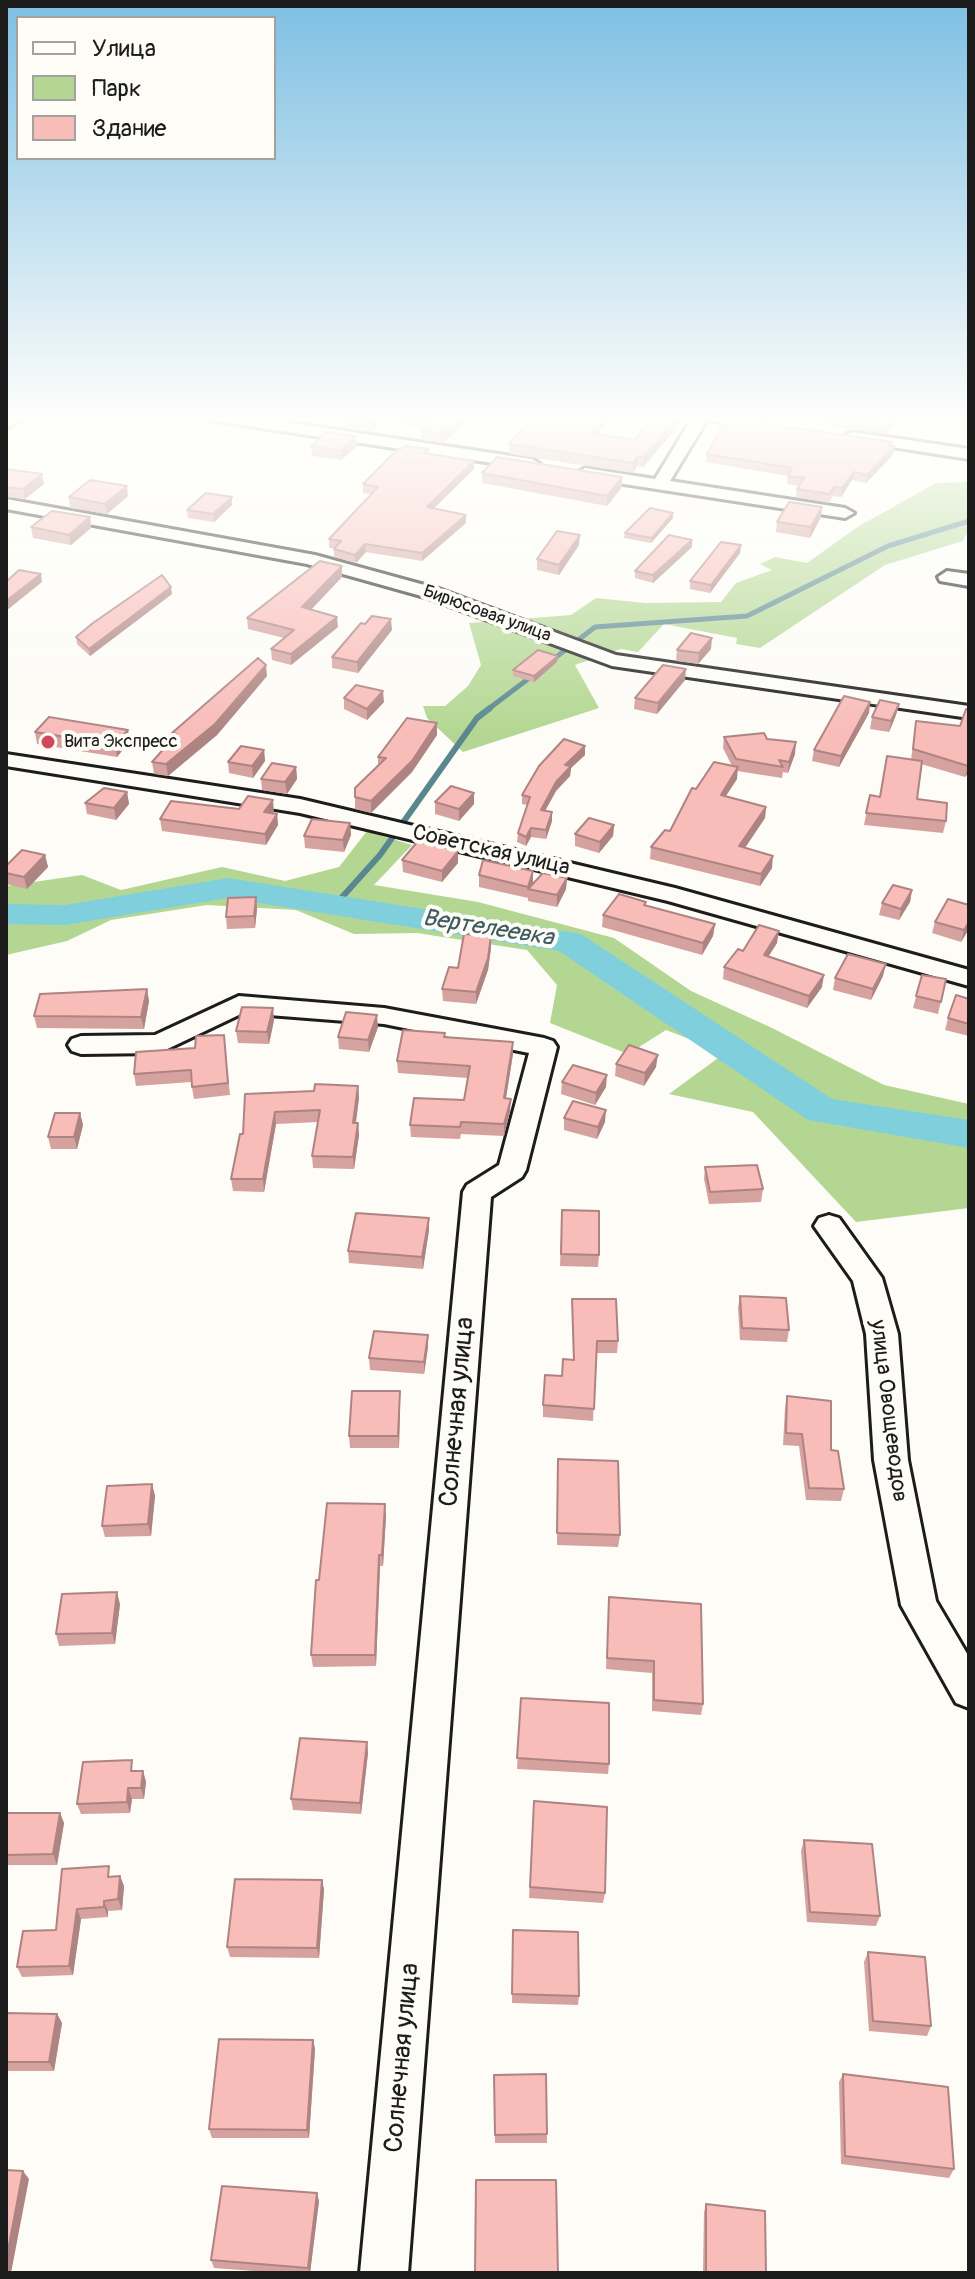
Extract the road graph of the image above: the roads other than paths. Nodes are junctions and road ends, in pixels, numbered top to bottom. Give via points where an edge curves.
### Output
1 (102, 521) edge
2 (947, 577) dead end
3 (969, 580) edge
4 (969, 712) edge
5 (6, 760) edge
6 (969, 978) edge
7 (81, 1045) dead end
8 (829, 1226) dead end
9 (969, 1691) edge
10 (384, 2273) edge

1 - 4 street, Бирюсовая улица via 309,559 432,593 612,660
2 - 3 street
5 - 6 street, Советская улица via 300,806 675,895
7 - 10 street, Солнечная улица via 159,1044 239,1004 384,1016 544,1047 512,1170 477,1192
8 - 9 street, улица Овощеводов via 867,1278 882,1334 891,1460 919,1605

